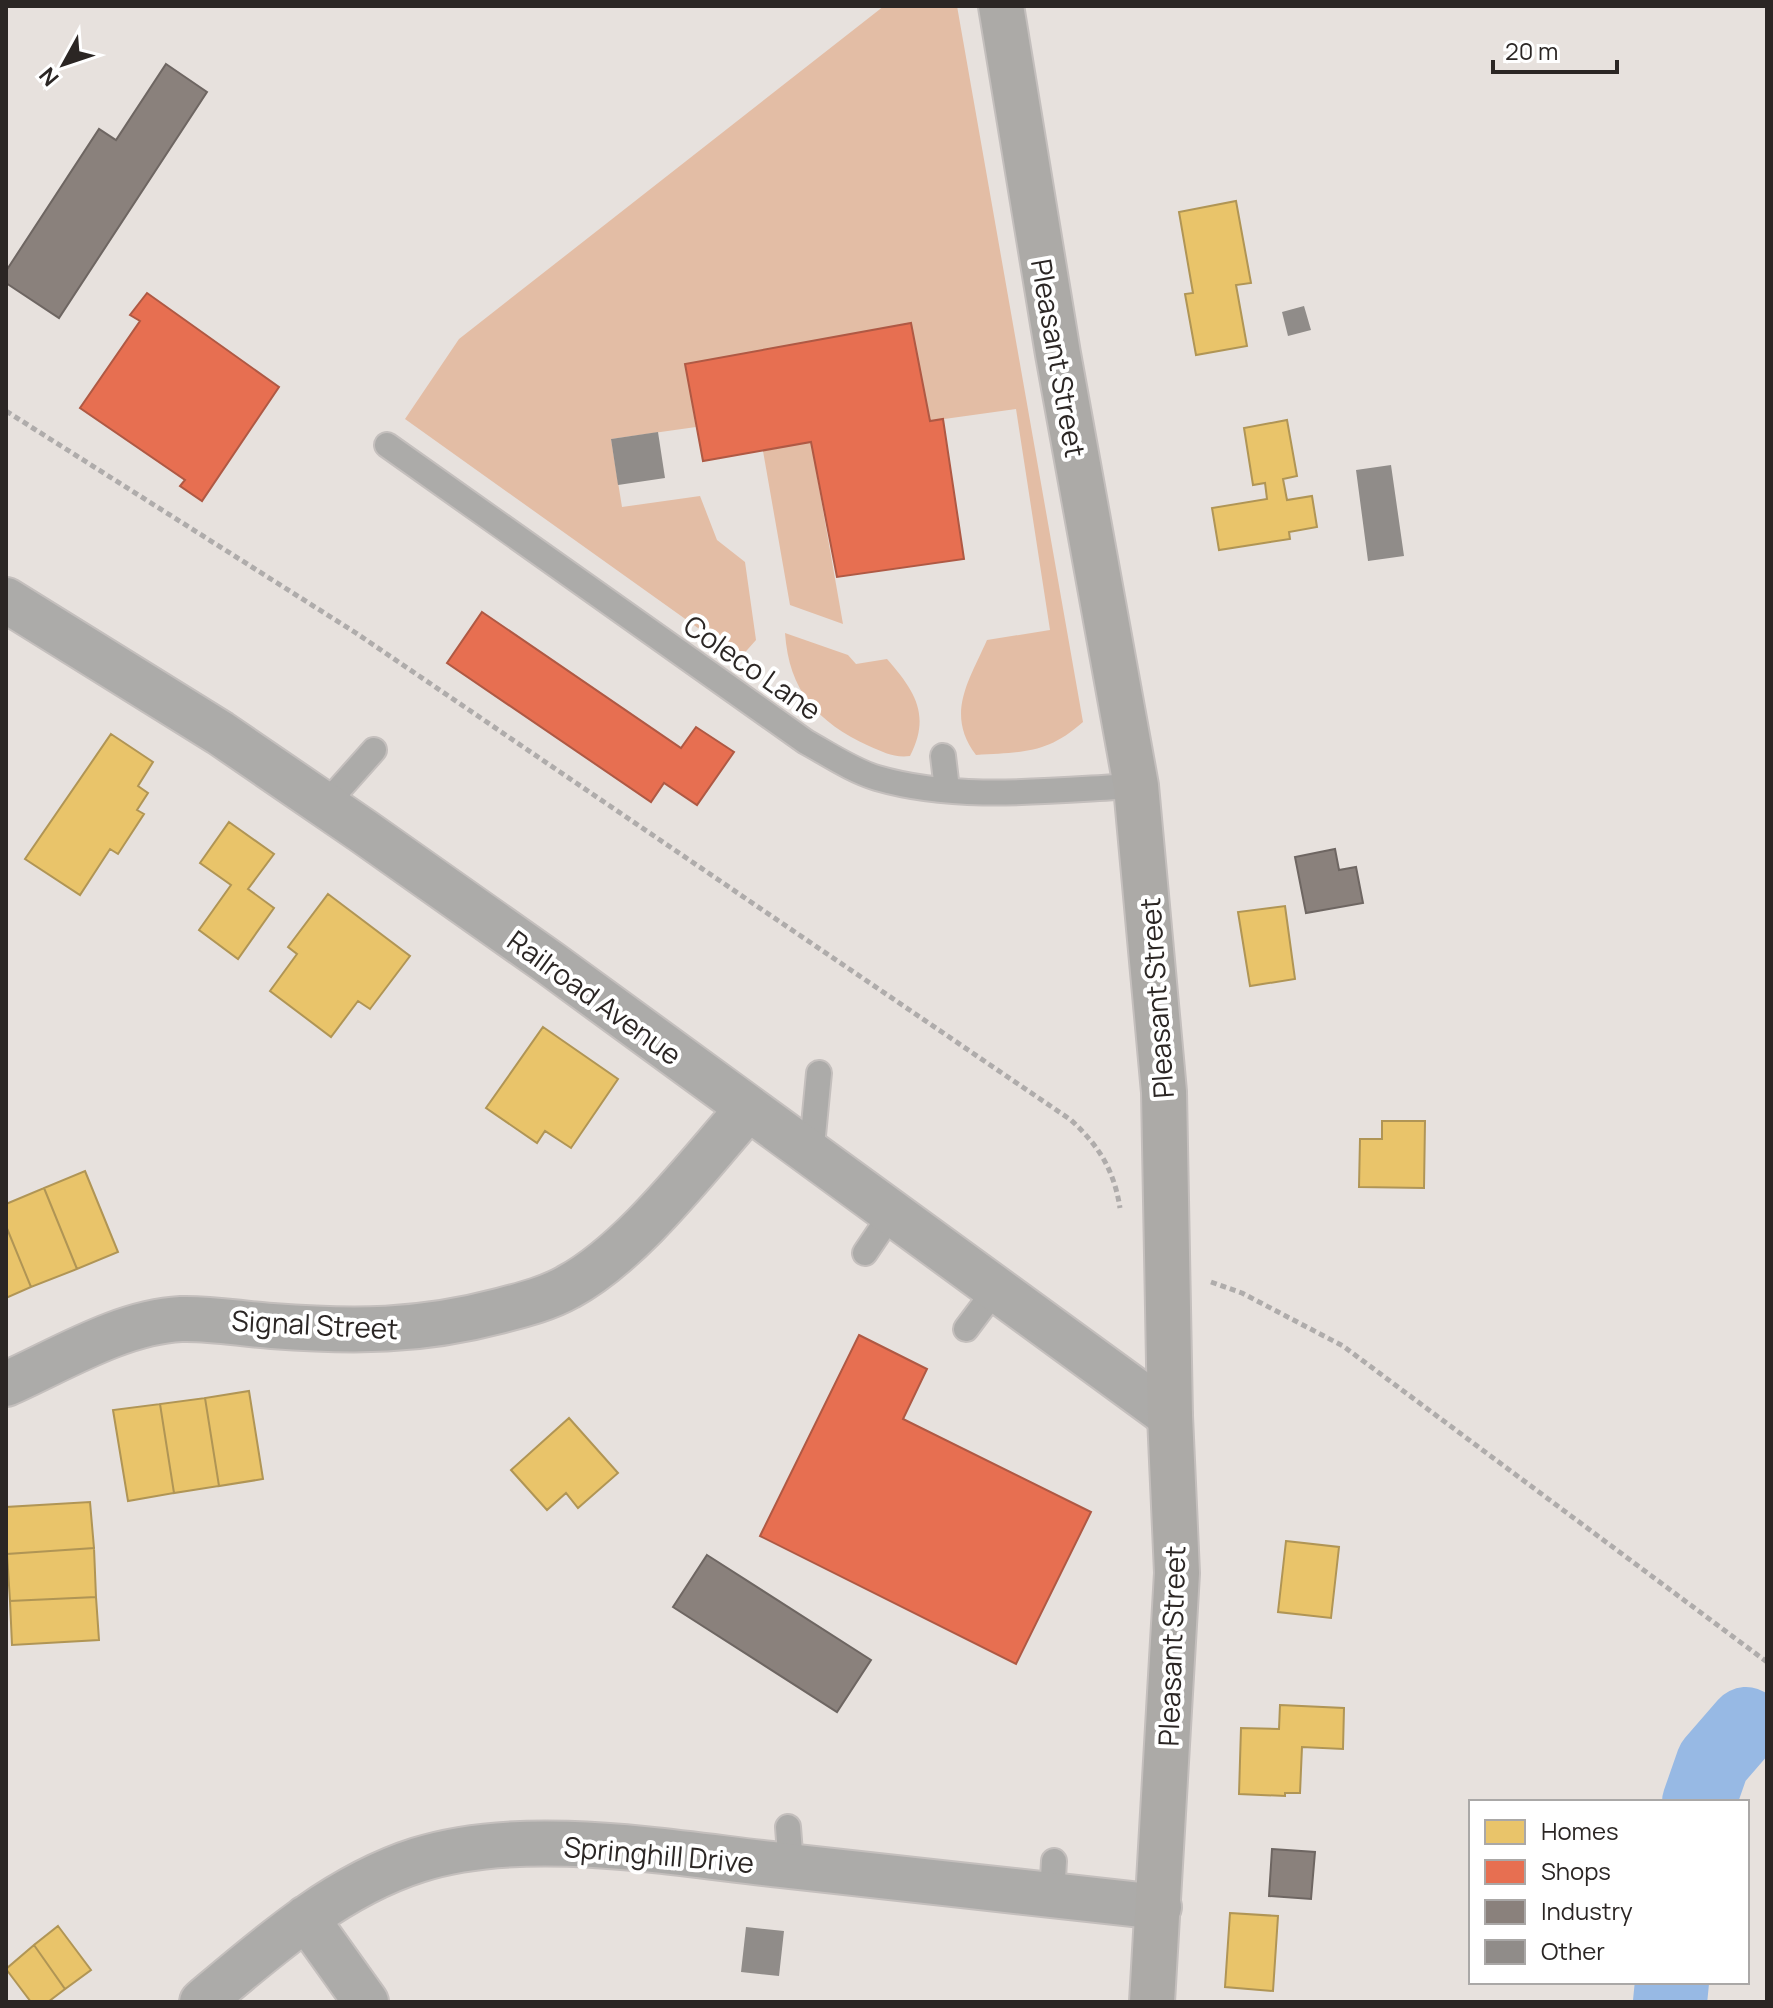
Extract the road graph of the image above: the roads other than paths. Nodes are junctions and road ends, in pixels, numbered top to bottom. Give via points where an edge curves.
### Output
1 (1001, 6) edge
2 (387, 445) dead end
3 (6, 600) edge
4 (374, 750) dead end
5 (943, 756) dead end
6 (1136, 786) junction
7 (947, 789) junction
8 (325, 805) junction
9 (819, 1073) dead end
10 (748, 1109) junction
11 (811, 1156) junction
12 (892, 1213) junction
13 (865, 1253) dead end
14 (996, 1289) junction
15 (966, 1329) dead end
16 (6, 1384) edge
17 (1170, 1416) junction
18 (1159, 1907) junction
19 (306, 1918) junction
20 (202, 2002) edge
21 (366, 2002) edge
22 (1152, 2002) edge

1 - 6 main road, Pleasant Street
2 - 7 lane, Coleco Lane via 806,742 874,778
3 - 8 street, Railroad Avenue
4 - 8 lane
5 - 7 lane
6 - 7 lane, Coleco Lane
6 - 17 main road, Pleasant Street via 1164,1092
8 - 10 street, Railroad Avenue
9 - 11 lane
10 - 11 street, Railroad Avenue
10 - 16 street, Signal Street via 603,1262 568,1287 524,1305 463,1322 394,1331 181,1319 118,1334
11 - 12 street, Railroad Avenue
12 - 13 lane
12 - 14 street, Railroad Avenue
14 - 15 lane
14 - 17 street, Railroad Avenue
17 - 18 main road, Pleasant Street via 1177,1573
18 - 19 street, Springhill Drive via 1053,1878 789,1847 506,1844 421,1859 374,1877
18 - 22 main road, Pleasant Street
19 - 20 street, Springhill Drive
19 - 21 street

